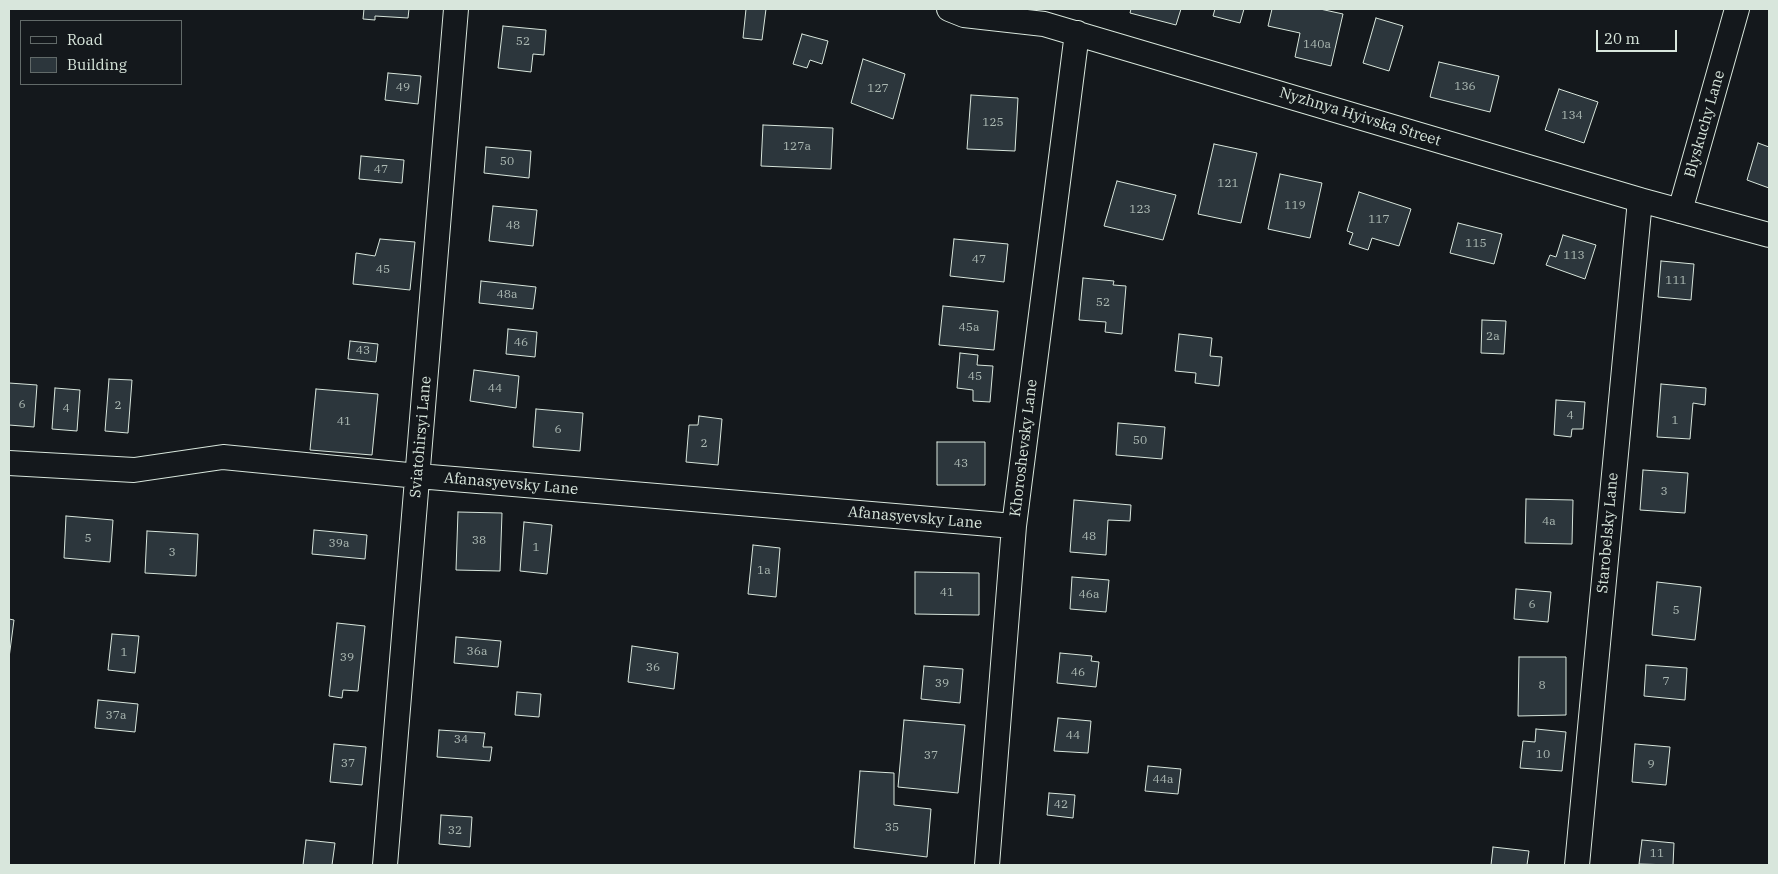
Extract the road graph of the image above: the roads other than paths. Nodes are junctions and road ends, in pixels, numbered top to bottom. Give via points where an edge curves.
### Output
1 (456, 9) edge
2 (949, 9) edge
3 (1737, 9) edge
4 (1046, 16) edge
5 (1077, 33) junction
6 (1640, 200) junction
7 (1680, 211) junction
8 (1769, 235) edge
9 (9, 463) edge
10 (418, 476) junction
11 (1014, 526) junction
12 (385, 865) edge
13 (987, 865) edge
14 (1577, 865) edge

1 - 10 street, Sviatohirsyi Lane
2 - 4 street, Nyzhnya Hyivska Street via 964,15
3 - 7 street, Blyskuchy Lane
4 - 5 street, Nyzhnya Hyivska Street
5 - 6 street, Nyzhnya Hyivska Street
5 - 11 street, Khoroshevsky Lane
6 - 7 street, Nyzhnya Hyivska Street
6 - 14 street, Starobelsky Lane
7 - 8 street, Nyzhnya Hyivska Street
9 - 10 street, Afanasyevsky Lane via 134,470 223,457
10 - 11 street, Afanasyevsky Lane
10 - 12 street, Sviatohirsyi Lane
11 - 13 street, Khoroshevsky Lane

